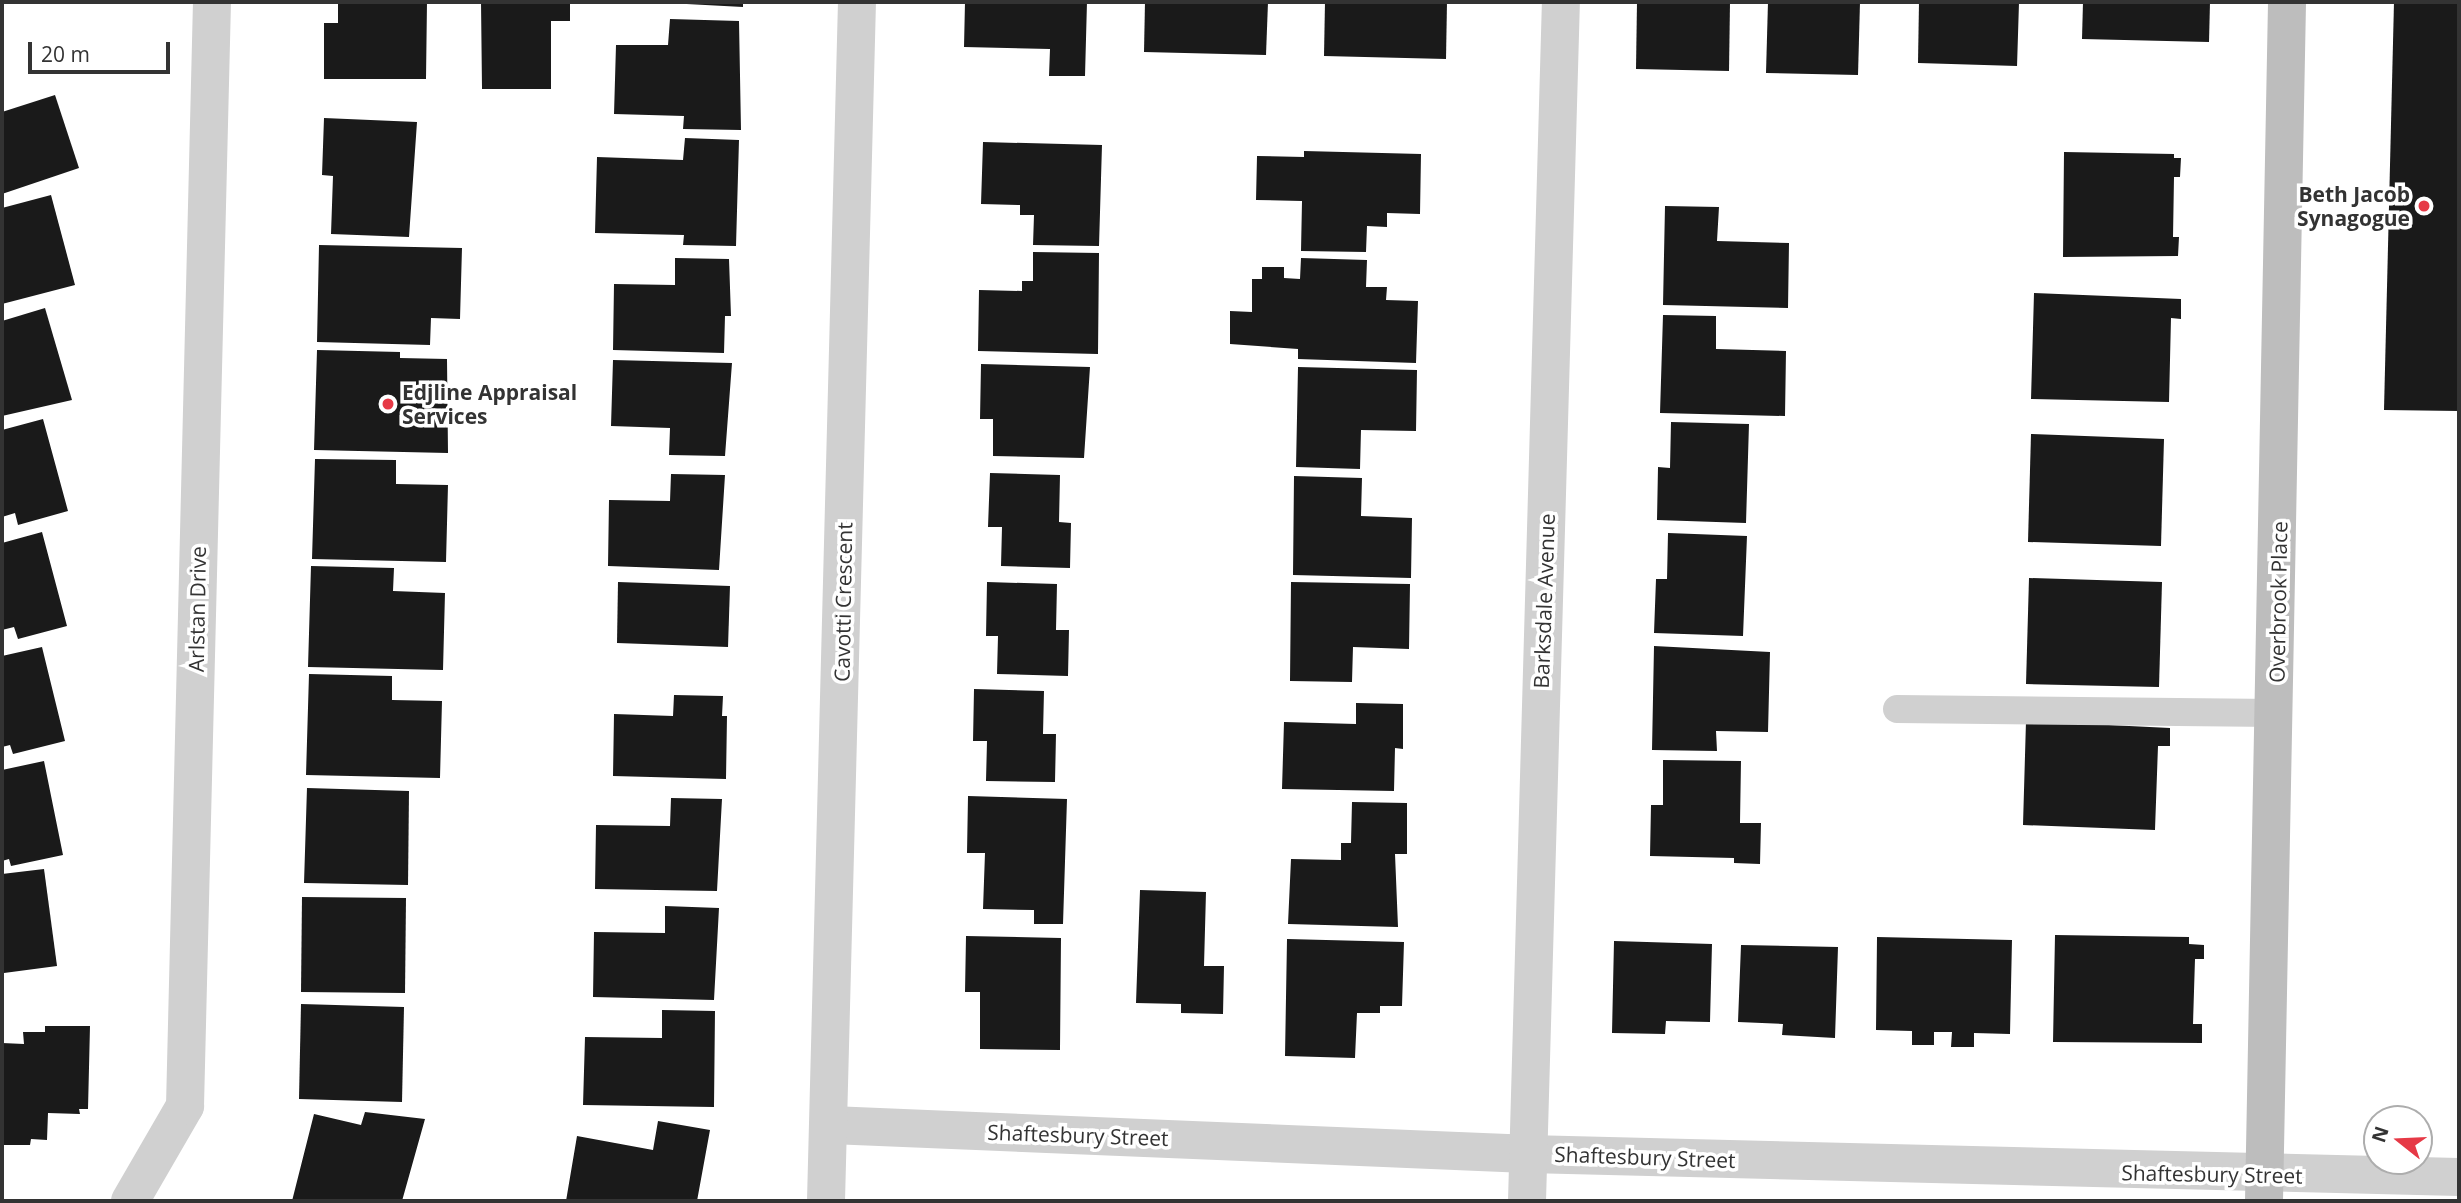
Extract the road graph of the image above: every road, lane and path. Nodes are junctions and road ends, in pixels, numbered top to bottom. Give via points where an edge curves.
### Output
1 (212, 2) edge
2 (857, 2) edge
3 (1561, 2) edge
4 (2287, 2) edge
5 (1897, 709) dead end
6 (2275, 713) junction
7 (831, 1125) junction
8 (1528, 1154) junction
9 (2459, 1177) edge
10 (2264, 1188) edge
11 (130, 1201) edge
12 (826, 1201) edge
13 (1527, 1201) edge

1 - 11 street, Arlstan Drive via 185,1106
2 - 7 street, Cavotti Crescent
3 - 8 street, Barksdale Avenue
4 - 6 street, Overbrook Place
5 - 6 lane
6 - 10 street, Overbrook Place
7 - 8 street, Shaftesbury Street
7 - 12 street, Cavotti Crescent
8 - 10 street, Shaftesbury Street
8 - 13 street, Barksdale Avenue
9 - 10 street, Shaftesbury Street

